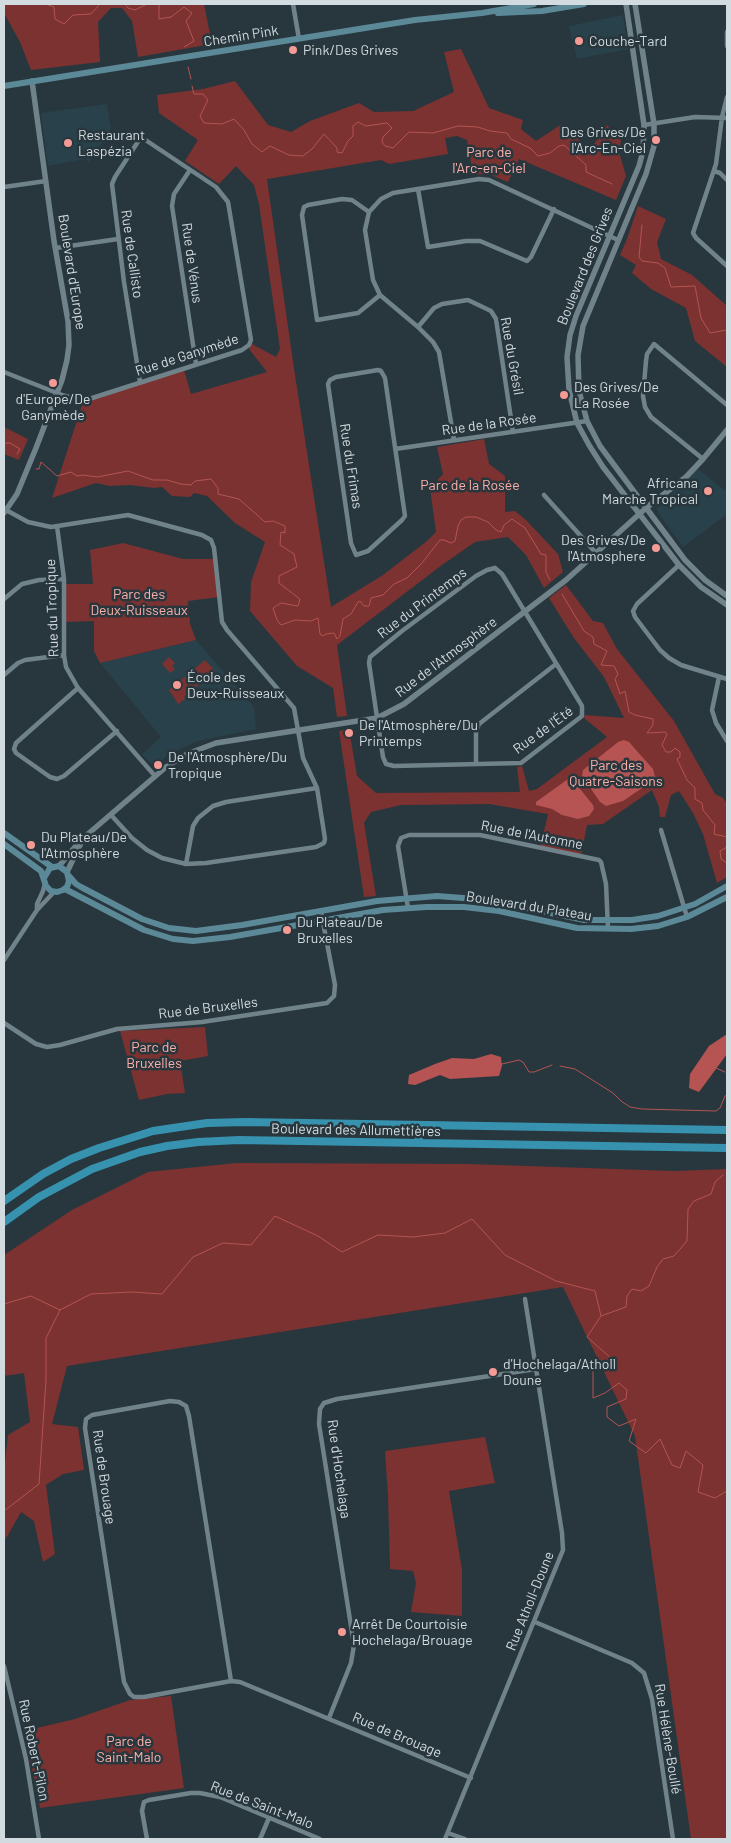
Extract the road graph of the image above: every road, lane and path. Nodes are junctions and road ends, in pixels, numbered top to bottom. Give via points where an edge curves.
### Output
1 (293, 4) edge
2 (534, 4) edge
3 (584, 4) edge
4 (626, 4) edge
5 (635, 4) edge
6 (482, 13) junction
7 (727, 32) edge
8 (299, 39) junction
9 (727, 46) edge
10 (32, 81) junction
11 (4, 86) edge
12 (727, 97) edge
13 (725, 117) edge
14 (654, 124) junction
15 (644, 125) junction
16 (141, 136) joint
17 (190, 170) junction
18 (714, 171) junction
19 (727, 180) edge
20 (46, 181) junction
21 (4, 187) edge
22 (418, 189) junction
23 (554, 209) junction
24 (370, 212) junction
25 (610, 236) junction
26 (118, 239) junction
27 (618, 240) junction
28 (56, 248) junction
29 (727, 266) edge
30 (380, 295) junction
31 (418, 327) junction
32 (196, 364) junction
33 (4, 372) edge
34 (140, 382) junction
35 (56, 392) junction
36 (727, 405) edge
37 (587, 421) junction
38 (577, 423) junction
39 (727, 430) edge
40 (513, 432) junction
41 (454, 440) junction
42 (395, 449) junction
43 (703, 460) junction
44 (544, 495) dead end
45 (646, 508) junction
46 (5, 512) edge
47 (640, 514) junction
48 (57, 526) junction
49 (596, 553) junction
50 (686, 560) junction
51 (679, 565) junction
52 (64, 579) junction
53 (727, 596) edge
54 (4, 599) edge
55 (727, 605) edge
56 (525, 613) junction
57 (64, 655) junction
58 (556, 664) junction
59 (4, 675) edge
60 (719, 677) junction
61 (727, 679) edge
62 (78, 688) junction
63 (377, 718) junction
64 (298, 730) junction
65 (116, 731) junction
66 (727, 741) edge
67 (476, 764) junction
68 (155, 776) junction
69 (317, 788) junction
70 (111, 815) junction
71 (661, 830) dead end
72 (4, 833) edge
73 (82, 841) junction
74 (4, 844) edge
75 (186, 864) junction
76 (56, 867) junction
77 (68, 874) junction
78 (44, 880) junction
79 (727, 886) edge
80 (65, 889) junction
81 (54, 892) junction
82 (727, 897) edge
83 (407, 898) junction
84 (501, 902) junction
85 (408, 908) junction
86 (683, 908) junction
87 (37, 910) junction
88 (499, 911) junction
89 (321, 912) junction
90 (687, 917) junction
91 (608, 920) junction
92 (323, 921) junction
93 (608, 930) junction
94 (4, 960) edge
95 (4, 1023) edge
96 (419, 1125) junction
97 (727, 1130) edge
98 (419, 1143) junction
99 (727, 1148) edge
100 (4, 1201) edge
101 (4, 1222) edge
102 (525, 1299) dead end
103 (536, 1369) junction
104 (535, 1622) junction
105 (4, 1666) edge
106 (5, 1677) edge
107 (231, 1681) junction
108 (328, 1718) junction
109 (471, 1778) junction
110 (269, 1818) junction
111 (448, 1833) junction
112 (39, 1839) edge
113 (147, 1839) edge
114 (260, 1839) edge
115 (320, 1839) edge
116 (445, 1839) edge
117 (465, 1839) edge
118 (673, 1839) edge

1 - 8 street
2 - 6 main road, Chemin Pink
3 - 6 main road, Chemin Pink via 535,12
4 - 15 street, Boulevard des Grives
5 - 14 street, Boulevard des Grives
6 - 8 main road, Chemin Pink
7 - 9 street
8 - 10 main road, Chemin Pink
10 - 11 main road, Chemin Pink
10 - 20 street, Boulevard d'Europe
12 - 13 street
13 - 14 street via 695,117
13 - 18 street
14 - 15 street
14 - 27 street, Boulevard des Grives via 651,159
15 - 25 street, Boulevard des Grives via 639,166
16 - 17 street, Rue de Ganymède
16 - 26 street, Rue de Callisto via 112,184
17 - 32 street, Rue de Vénus via 172,202
17 - 32 street, Rue de Ganymède via 220,190 230,205 250,340 245,349
18 - 19 street
18 - 29 street via 693,233
20 - 21 street
20 - 28 street, Boulevard d'Europe
22 - 23 street via 488,180
22 - 23 street via 428,247 480,241 527,261
22 - 24 street via 386,195
23 - 25 street
24 - 30 street via 365,230 369,264
24 - 30 street via 352,200 342,199 308,205 302,215 317,320 358,313
25 - 27 street
25 - 38 street, Boulevard des Grives via 570,335 567,356 569,390
26 - 28 street
26 - 34 street, Rue de Callisto
27 - 37 street, Boulevard des Grives via 580,337 578,380
28 - 35 street, Boulevard d'Europe via 70,337 67,360
30 - 31 street
31 - 40 street, Rue du Grésil via 434,308 442,304 468,300 492,311 496,319
31 - 41 street via 441,356
32 - 34 street, Rue de Ganymède
33 - 35 street, Rue de Ganymède
34 - 35 street, Rue de Ganymède via 86,400
35 - 46 street, Boulevard d'Europe via 20,487
36 - 43 street via 654,344 647,354 645,407 651,417
37 - 38 street, Rue de la Rosée
37 - 45 street, Boulevard des Grives via 600,446
38 - 40 street, Rue de la Rosée
38 - 47 street, Boulevard des Grives via 594,453
39 - 43 street, Rue de l'Atmosphère
40 - 41 street, Rue de la Rosée
41 - 42 street, Rue de la Rosée
42 - 42 street, Rue du Frimas via 385,378 381,371 330,380 328,388 351,543 356,555 368,551 404,518
43 - 45 street, Rue de l'Atmosphère
44 - 49 street
45 - 47 street, Rue de l'Atmosphère
45 - 50 street, Boulevard des Grives
46 - 48 street via 46,527
47 - 49 street, Rue de l'Atmosphère
47 - 51 street, Boulevard des Grives
48 - 52 street, Rue du Tropique
48 - 64 street via 128,515 207,536 214,548 224,626 292,704
49 - 56 street, Rue de l'Atmosphère
50 - 51 street
50 - 53 street, Boulevard des Grives
51 - 55 street, Boulevard des Grives via 701,587
51 - 60 street via 637,604 633,614 669,658
52 - 54 street via 22,584
52 - 57 street, Rue du Tropique
56 - 58 street, Rue de l'Été
56 - 63 street, Rue de l'Atmosphère via 412,700
56 - 63 street, Rue du Printemps via 498,569 491,568 476,576 370,657
57 - 59 street via 25,660
57 - 62 street, Rue du Tropique via 66,668
58 - 67 street via 479,724
58 - 67 street, Rue de l'Été via 582,706 580,719 521,762
60 - 61 street
60 - 66 street via 712,710
62 - 65 street, Rue du Tropique
62 - 65 street via 18,740 14,746 16,753 57,779
63 - 64 street, Rue de l'Atmosphère
63 - 67 street, Rue de l'Été via 382,757 389,766
64 - 68 street, Rue de l'Atmosphère via 216,743 179,758
64 - 69 street via 303,758
65 - 68 street, Rue du Tropique
68 - 70 street, Rue de l'Atmosphère
69 - 75 street via 213,806 192,826
69 - 75 street via 325,839 321,846
70 - 73 street, Rue de l'Atmosphère
70 - 75 street via 147,850
71 - 86 street
72 - 76 main road
73 - 76 street, Rue de l'Atmosphère
73 - 77 street, Rue de l'Atmosphère
74 - 78 main road via 40,872
76 - 77 main road
76 - 78 main road via 46,872
77 - 80 main road via 70,881
77 - 89 main road, Boulevard du Plateau via 76,884 127,912 149,922 178,929 216,930
78 - 81 main road via 48,889
78 - 87 street
79 - 86 main road, Boulevard du Plateau
80 - 81 main road
80 - 92 main road, Boulevard du Plateau via 135,927 182,940 219,939
81 - 87 street
82 - 90 main road, Boulevard du Plateau
83 - 84 main road, Boulevard du Plateau via 450,896
83 - 85 street, Rue de l'Automne
83 - 89 main road, Boulevard du Plateau
83 - 91 street, Rue de l'Automne via 398,846 401,838 480,835 599,860 606,884
84 - 88 main road
84 - 91 main road, Boulevard du Plateau via 574,918
85 - 88 main road, Boulevard du Plateau via 454,907
85 - 92 main road, Boulevard du Plateau
86 - 90 street
86 - 91 main road, Boulevard du Plateau via 648,918
87 - 94 street
88 - 93 main road, Boulevard du Plateau via 569,927
89 - 92 street, Rue de Bruxelles
90 - 93 main road, Boulevard du Plateau via 649,927
91 - 93 street, Rue de l'Automne
92 - 95 street, Rue de Bruxelles via 335,991 327,1003 202,1022 117,1029 47,1047 36,1044
96 - 97 highway, Boulevard des Allumettières
96 - 98 highway
96 - 100 highway, Boulevard des Allumettières via 239,1122 174,1127 131,1137 84,1154 43,1174
98 - 99 highway, Boulevard des Allumettières
98 - 101 highway, Boulevard des Allumettières via 239,1140 167,1146 123,1158 77,1176
102 - 103 street, Rue Atholl-Doune
103 - 104 street, Rue Atholl-Doune via 563,1550
103 - 108 street, Rue d'Hochelaga via 337,1399 324,1403 320,1409 319,1424 354,1645 351,1663
104 - 109 street, Rue Atholl-Doune
104 - 118 street, Rue Hélène-Boullé via 632,1662 644,1673 652,1699
105 - 106 street, Rue Robert-Pilon
106 - 112 street, Rue Robert-Pilon via 26,1759
107 - 107 street, Rue de Brouage via 144,1697 134,1697 127,1691 85,1428 86,1420 92,1414 170,1402 186,1406
107 - 108 street, Rue de Brouage via 258,1688
108 - 109 street, Rue de Brouage
109 - 111 street, Rue Atholl-Doune
110 - 113 street, Rue de Saint-Malo via 209,1794 191,1793 153,1799 142,1806
110 - 114 street
110 - 115 street, Rue de Saint-Malo
111 - 116 street, Rue Atholl-Doune
111 - 117 street

